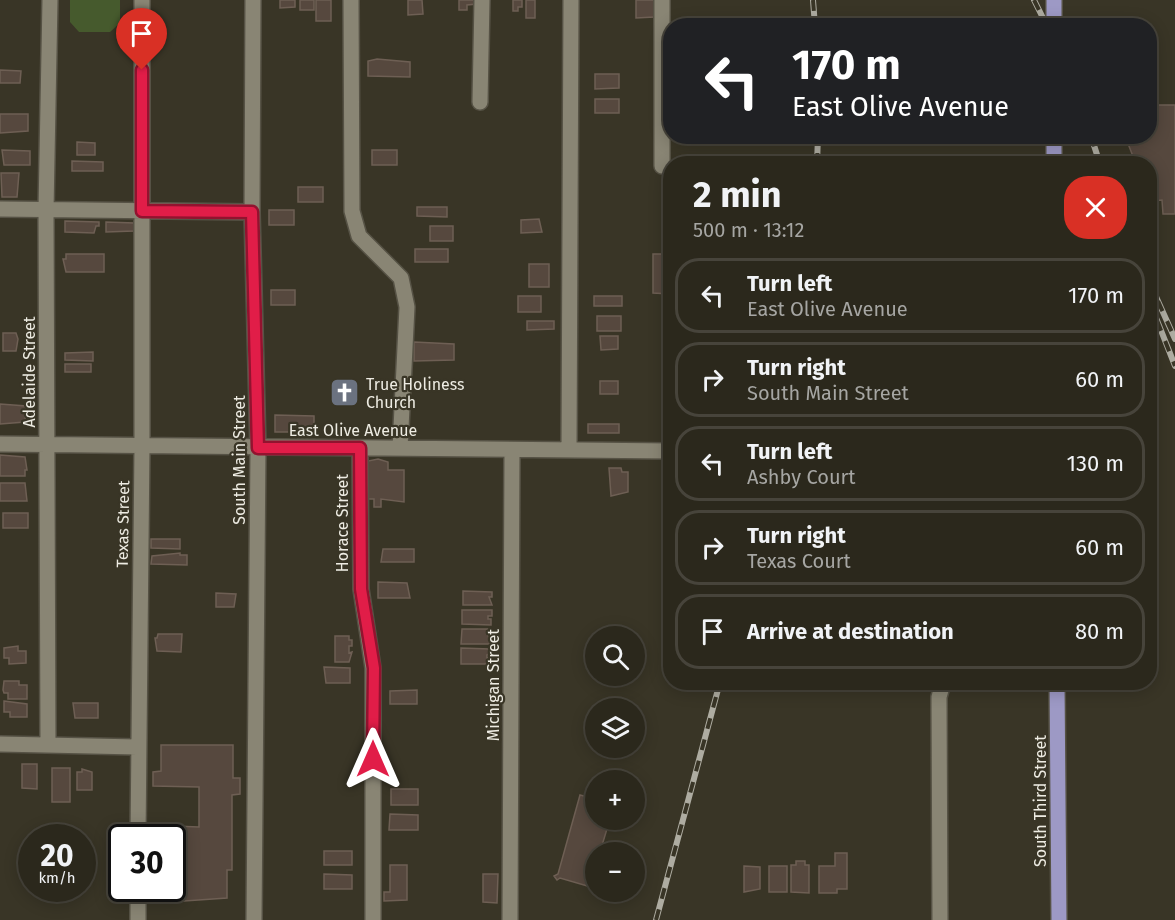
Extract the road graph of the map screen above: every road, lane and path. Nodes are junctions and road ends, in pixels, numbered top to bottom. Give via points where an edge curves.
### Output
1 (50, 0) edge
2 (142, 0) edge
3 (253, 0) edge
4 (351, 0) edge
5 (482, 0) edge
6 (571, 0) edge
7 (662, 0) edge
8 (1054, 0) edge
9 (1054, 18) edge
10 (480, 102) dead end
11 (662, 166) dead end
12 (0, 209) edge
13 (46, 210) junction
14 (142, 211) junction
15 (252, 212) junction
16 (0, 444) edge
17 (48, 445) junction
18 (142, 446) junction
19 (258, 448) junction
20 (360, 448) junction
21 (400, 448) junction
22 (512, 450) junction
23 (569, 450) junction
24 (663, 451) edge
25 (941, 690) edge
26 (1057, 690) edge
27 (0, 744) edge
28 (48, 744) junction
29 (137, 747) junction
30 (138, 824) edge
31 (138, 902) edge
32 (138, 920) edge
33 (254, 920) edge
34 (373, 920) edge
35 (510, 920) edge
36 (940, 920) edge
37 (1059, 920) edge

1 - 13 street, Adelaide Street
2 - 14 street, Texas Street
3 - 15 street, South Main Street
4 - 21 street via 352,211 359,236 401,278 407,307
5 - 10 street
6 - 23 street
7 - 11 street
8 - 9 main road
12 - 13 street
13 - 14 street
13 - 17 street, Adelaide Street
14 - 15 street
14 - 18 street, Texas Street
15 - 19 street, South Main Street
16 - 17 street, East Olive Avenue
17 - 18 street, East Olive Avenue
17 - 28 street, Adelaide Street
18 - 19 street, East Olive Avenue
18 - 29 street, Texas Street
19 - 20 street, East Olive Avenue
19 - 33 street, South Main Street
20 - 21 street, East Olive Avenue
20 - 34 street, Horace Street via 361,589 374,668
21 - 22 street, East Olive Avenue
22 - 23 street, East Olive Avenue
22 - 35 street, Michigan Street
23 - 24 street, East Olive Avenue
25 - 36 street
26 - 37 main road, South Third Street
27 - 28 street
28 - 29 street
29 - 30 street, Texas Street
31 - 32 street

